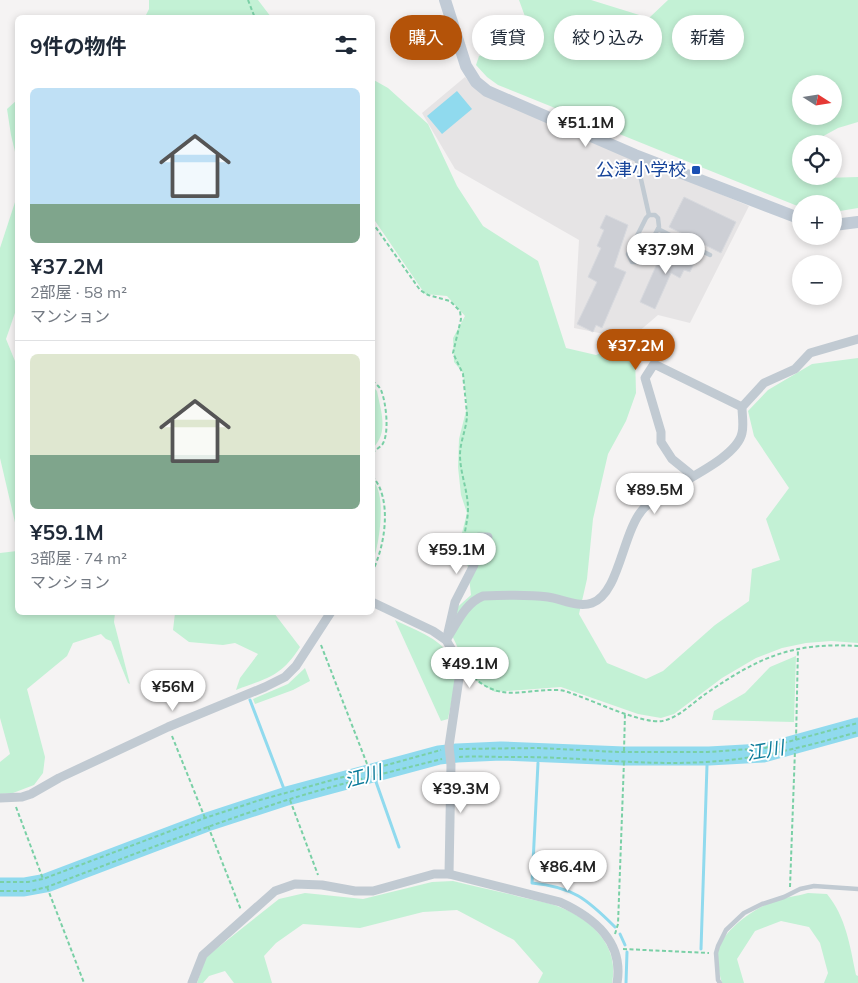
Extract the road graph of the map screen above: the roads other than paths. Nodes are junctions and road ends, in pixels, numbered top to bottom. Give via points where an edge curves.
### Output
1 (445, 0) edge
2 (635, 155) junction
3 (649, 214) junction
4 (792, 216) edge
5 (858, 222) edge
6 (842, 224) edge
7 (658, 229) junction
8 (710, 255) dead end
9 (858, 339) edge
10 (742, 407) junction
11 (693, 476) junction
12 (488, 537) dead end
13 (375, 603) edge
14 (329, 615) edge
15 (446, 640) junction
16 (0, 798) edge
17 (448, 874) junction
18 (858, 889) edge
19 (192, 983) edge
20 (617, 983) edge
21 (720, 983) edge

1 - 2 street via 466,66 476,82 487,91
2 - 3 lane
2 - 4 street
3 - 7 lane via 658,218
3 - 7 lane via 628,254 632,262 640,262
5 - 6 street
7 - 8 lane
9 - 10 street via 810,353 795,369 764,383
10 - 11 street via 742,435 732,449
10 - 11 street via 654,364 645,378 661,442 672,459
11 - 15 street via 645,507 636,518 612,582 600,598 581,604 548,597 483,596 468,607
12 - 15 street via 476,540 474,565 455,602
13 - 15 street
14 - 16 street via 286,677 168,727 31,794
15 - 17 street via 460,665 449,754
17 - 19 street via 434,874 373,890 296,884 274,891 203,955
17 - 20 street via 560,902 576,909 592,921 612,944 619,972
18 - 21 lane via 814,886 744,913 726,930 718,946

